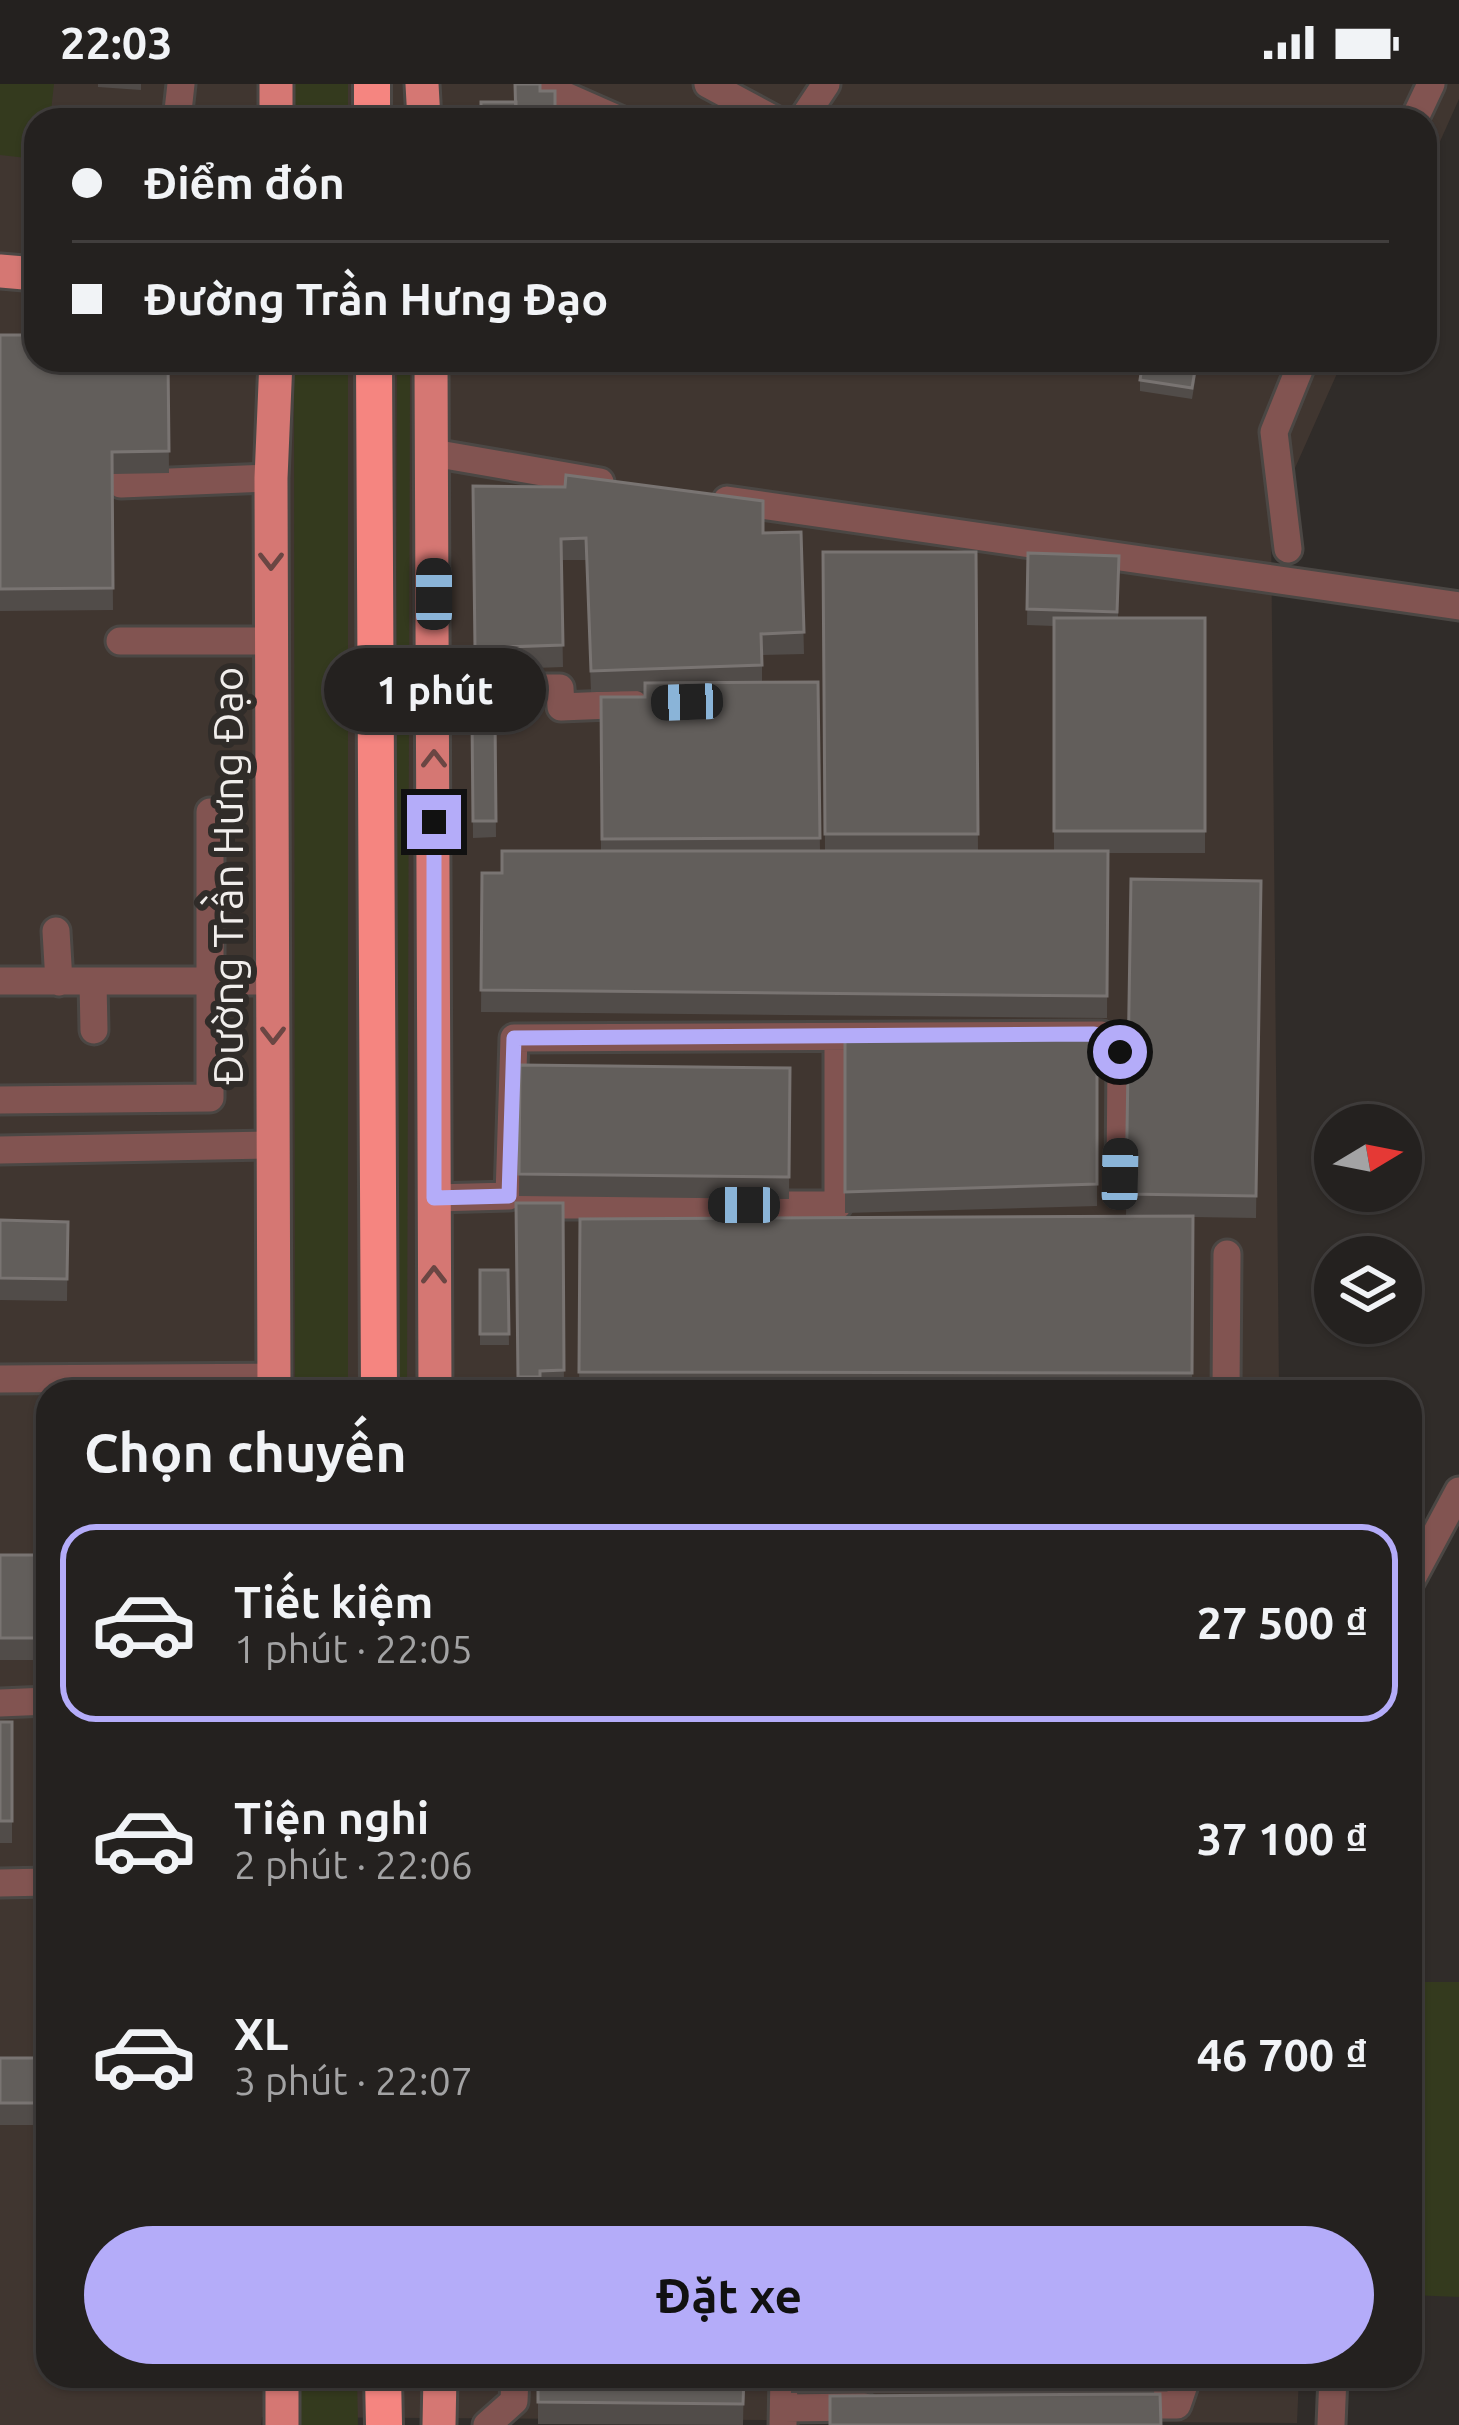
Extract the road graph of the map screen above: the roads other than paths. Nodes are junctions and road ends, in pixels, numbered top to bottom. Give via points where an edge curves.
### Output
1 (538, 84) edge
2 (708, 84) edge
3 (593, 108) edge
4 (753, 108) edge
5 (275, 372) edge
6 (374, 372) edge
7 (431, 372) edge
8 (1298, 372) edge
9 (433, 453) junction
10 (271, 478) junction
11 (121, 484) dead end
12 (627, 485) edge
13 (697, 496) edge
14 (1288, 549) dead end
15 (1459, 606) edge
16 (120, 641) dead end
17 (271, 641) junction
18 (435, 688) junction
19 (653, 703) edge
20 (210, 812) dead end
21 (56, 932) dead end
22 (0, 981) edge
23 (273, 981) junction
24 (59, 982) junction
25 (93, 982) junction
26 (213, 982) junction
27 (94, 1030) dead end
28 (838, 1038) junction
29 (0, 1100) edge
30 (272, 1145) junction
31 (0, 1150) edge
32 (1120, 1174) dead end
33 (508, 1196) junction
34 (434, 1198) junction
35 (1227, 1254) dead end
36 (0, 1379) edge
37 (46, 1380) edge
38 (274, 1380) edge
39 (379, 1380) edge
40 (435, 1380) edge
41 (1226, 1380) edge
42 (1459, 1491) edge
43 (1422, 1560) edge
44 (0, 1702) edge
45 (36, 1702) edge
46 (0, 1882) edge
47 (36, 1882) edge
48 (282, 2388) edge
49 (383, 2388) edge
50 (440, 2388) edge
51 (515, 2388) edge
52 (1183, 2388) edge
53 (1332, 2388) edge
54 (1085, 2406) edge
55 (900, 2407) edge
56 (783, 2416) edge
57 (281, 2425) edge
58 (384, 2425) edge
59 (439, 2425) edge
60 (488, 2425) edge
61 (1330, 2425) edge

1 - 3 street
2 - 4 street
5 - 10 main road, Đường Trần Hưng Đạo
6 - 39 highway
7 - 9 main road
8 - 14 street via 1274,432
9 - 12 street
9 - 18 main road
10 - 11 street
10 -> 17 main road, Đường Trần Hưng Đạo
13 - 15 street
16 - 17 street
17 - 23 main road, Đường Trần Hưng Đạo
18 - 19 street via 560,688 562,707
34 -> 18 main road
20 - 26 street
21 - 24 street
22 - 24 street
23 - 26 street
23 -> 30 main road, Đường Trần Hưng Đạo
24 - 25 street
25 - 26 street
25 - 27 street
26 - 29 street via 210,1098
28 - 32 street via 1109,1038 1121,1059
28 - 33 street via 514,1038
28 - 33 street via 838,1205 508,1205
30 - 31 street
30 - 38 main road, Đường Trần Hưng Đạo
33 - 34 street
40 -> 34 main road
35 - 41 street
36 - 37 street
42 - 43 street
44 - 45 street
46 - 47 street
48 - 57 main road
49 - 58 highway
50 - 59 main road
51 - 60 street via 514,2401
52 - 54 street via 1178,2405
53 - 61 street
55 - 56 street

